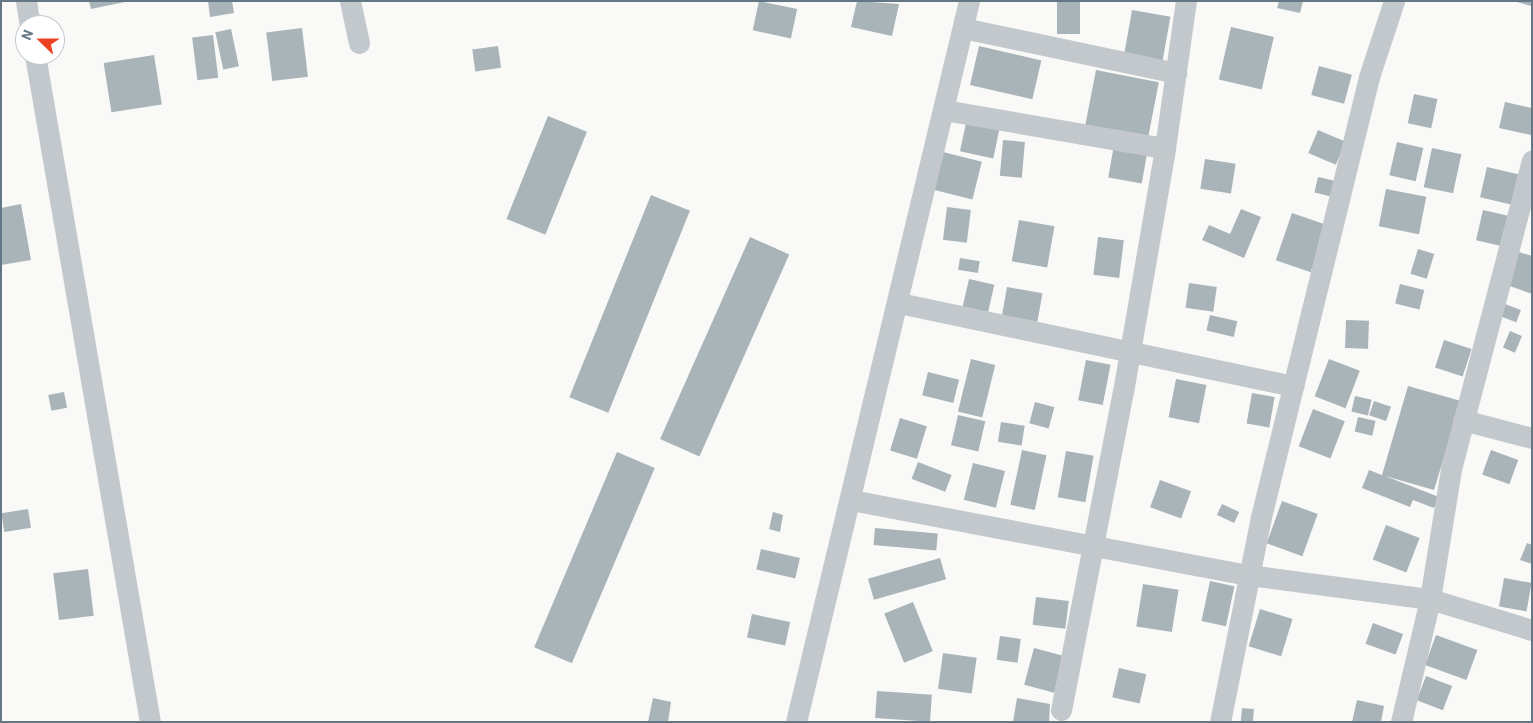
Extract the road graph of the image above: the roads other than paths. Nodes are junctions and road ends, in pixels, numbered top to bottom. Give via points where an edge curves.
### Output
1 (26, 1) edge
2 (350, 1) edge
3 (969, 1) edge
4 (1186, 1) edge
5 (1394, 1) edge
6 (28, 15) edge
7 (963, 28) junction
8 (359, 43) dead end
9 (37, 65) edge
10 (1176, 73) junction
11 (944, 110) junction
12 (1165, 148) junction
13 (1532, 160) edge
14 (899, 303) junction
15 (1130, 352) junction
16 (1293, 386) junction
17 (1463, 420) junction
18 (1532, 438) edge
19 (852, 500) junction
20 (1094, 544) junction
21 (1249, 575) junction
22 (1430, 600) junction
23 (1532, 630) edge
24 (1061, 710) dead end
25 (150, 722) edge
26 (796, 722) edge
27 (1220, 722) edge
28 (1401, 722) edge

1 - 6 street
2 - 8 street
3 - 7 street
4 - 10 street
5 - 16 street via 1369,78
7 - 10 street
7 - 11 street
9 - 25 street
10 - 12 street
11 - 12 street
11 - 14 street
12 - 15 street
13 - 17 street
14 - 15 street
14 - 19 street
15 - 16 street
15 - 20 street
16 - 21 street
17 - 18 street
17 - 22 street via 1451,469
19 - 20 street
19 - 26 street
20 - 21 street
20 - 24 street
21 - 22 street
21 - 27 street
22 - 23 street
22 - 28 street

